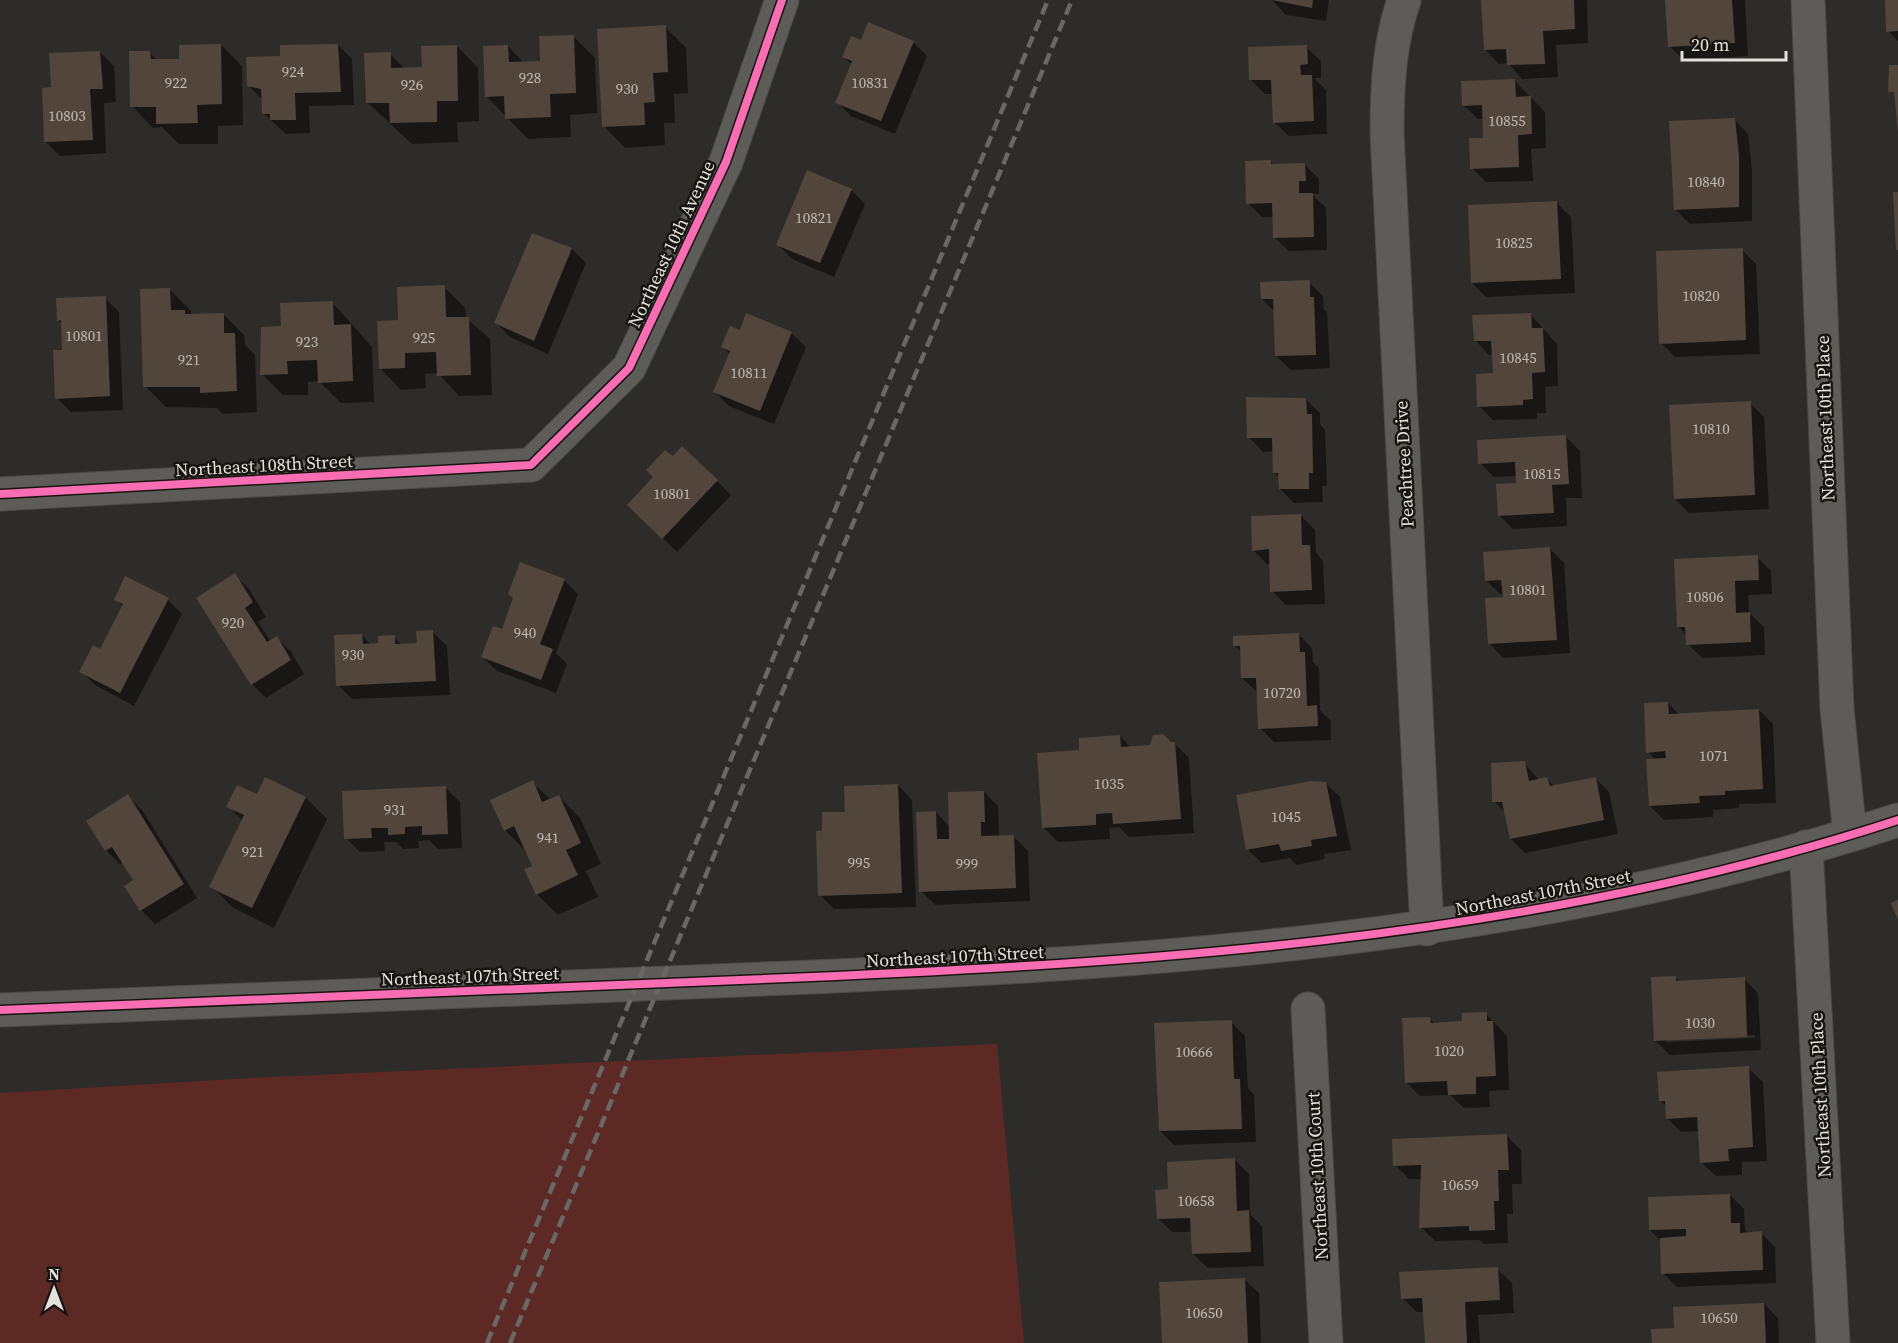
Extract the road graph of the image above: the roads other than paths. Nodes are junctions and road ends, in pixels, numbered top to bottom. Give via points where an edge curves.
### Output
1 (782, 0) edge
2 (1404, 0) edge
3 (1808, 0) edge
4 (531, 465) joint
5 (0, 494) edge
6 (1898, 820) edge
7 (1850, 835) junction
8 (1806, 847) junction
9 (1427, 929) junction
10 (1308, 1009) dead end
11 (0, 1011) edge
12 (1326, 1343) edge
13 (1833, 1343) edge

1 - 4 street, Northeast 10th Avenue via 726,162 629,368
2 - 9 street, Peachtree Drive via 1387,86 1387,133
3 - 7 street, Northeast 10th Place via 1837,709
4 - 5 street, Northeast 108th Street
6 - 7 street, Northeast 107th Street
7 - 8 street, Northeast 107th Street
8 - 9 street, Northeast 107th Street via 1595,899
8 - 13 street, Northeast 10th Place
9 - 11 street, Northeast 107th Street via 1224,952 1035,967
10 - 12 street, Northeast 10th Court

